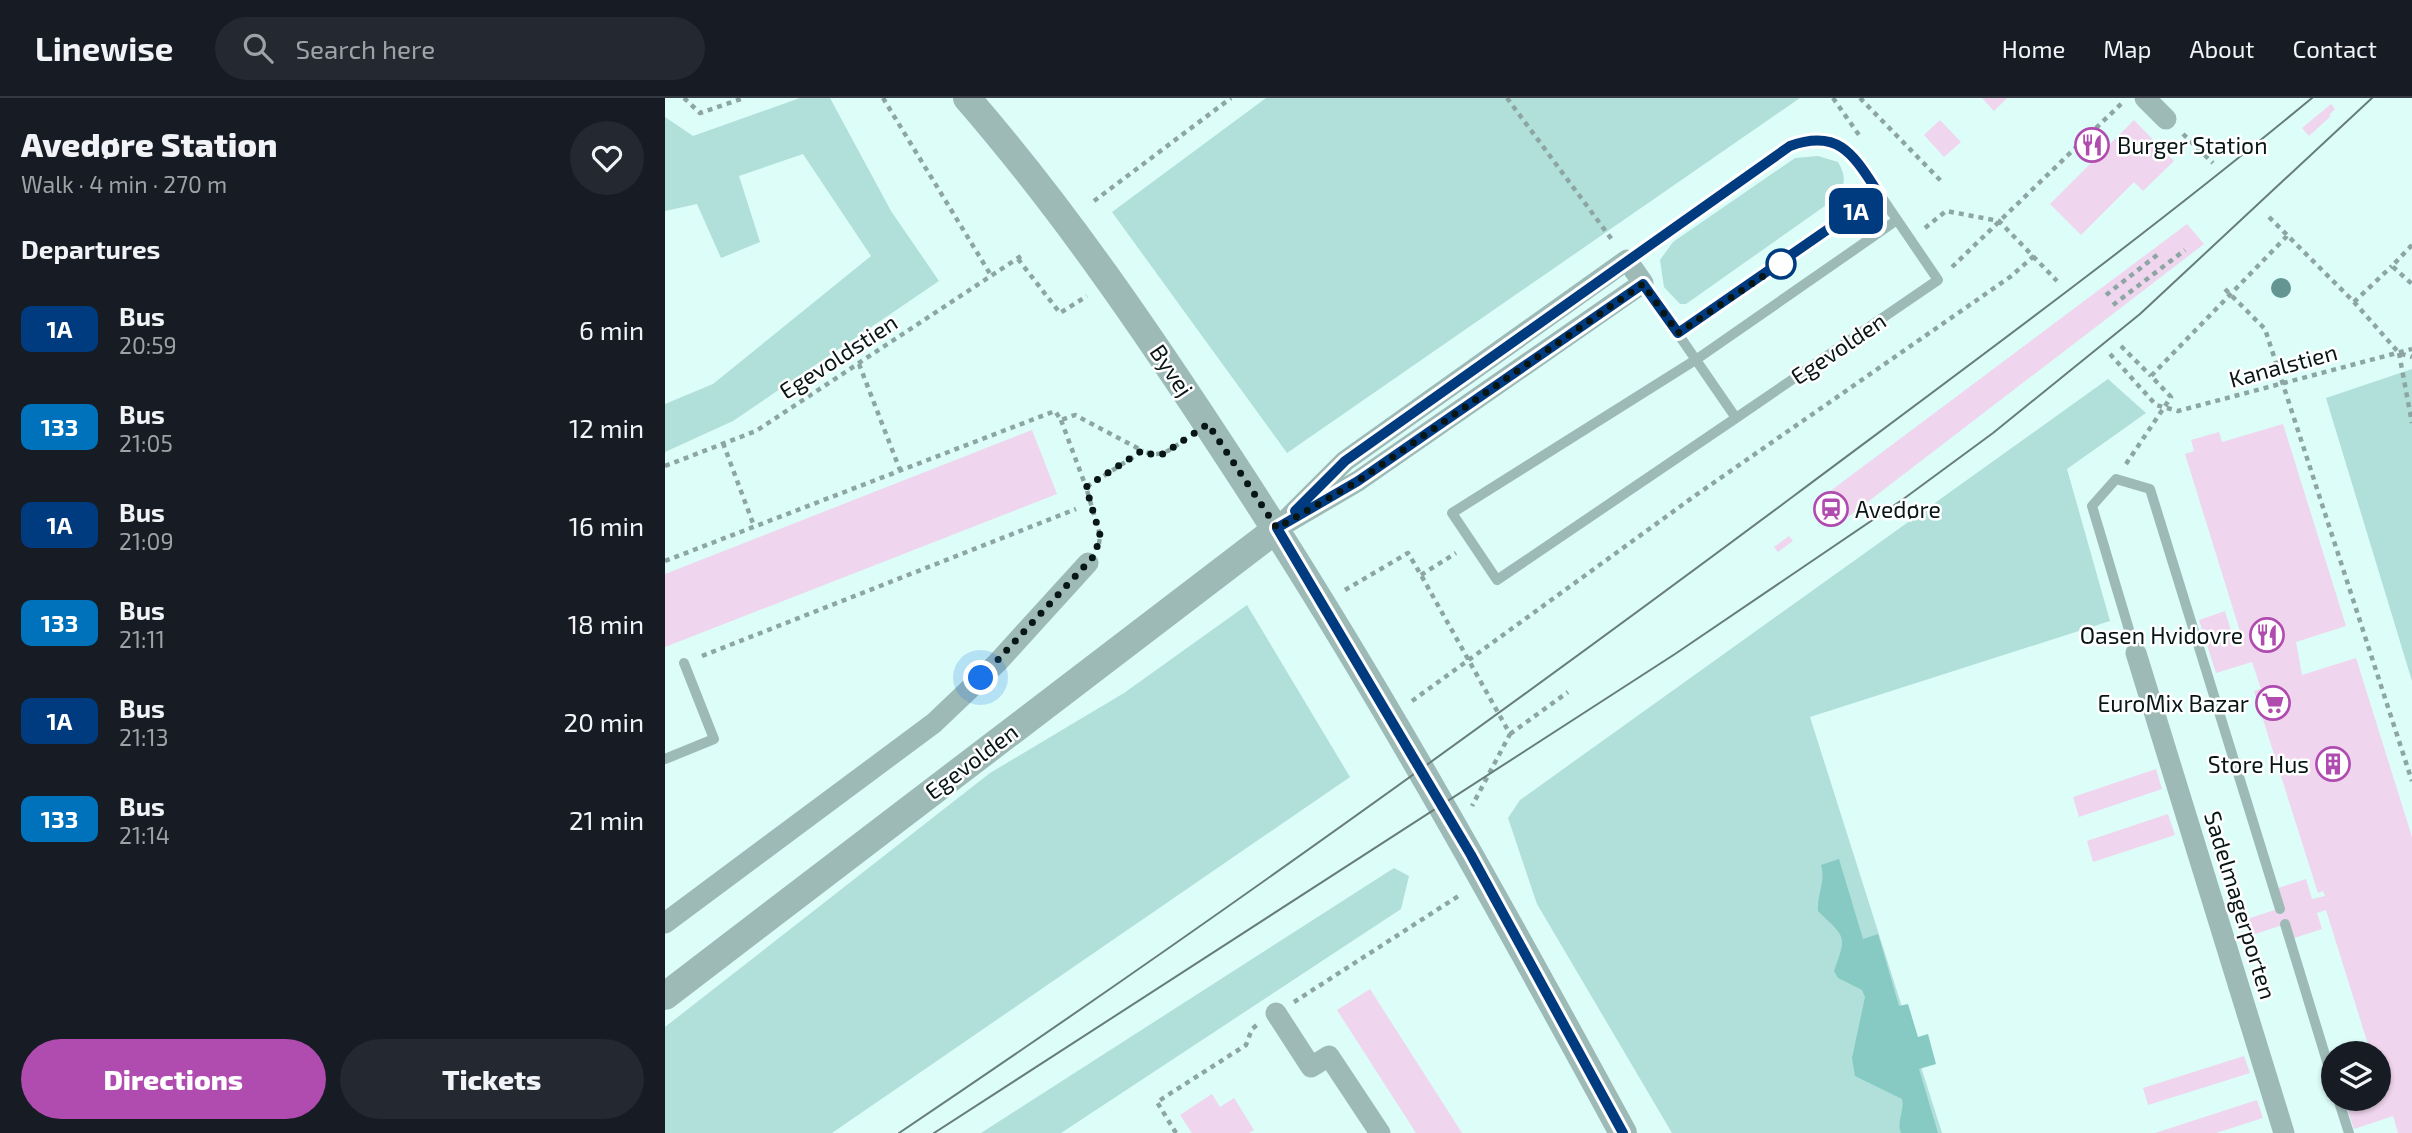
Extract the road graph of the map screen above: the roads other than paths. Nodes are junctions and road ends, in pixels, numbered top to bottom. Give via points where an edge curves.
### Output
1 (967, 98) edge
2 (2145, 98) edge
3 (2166, 119) road end
4 (1879, 194) junction
5 (1897, 220) junction
6 (1627, 260) junction
7 (1643, 284) junction
8 (1678, 333) junction
9 (1697, 359) junction
10 (1736, 418) junction
11 (1277, 528) junction
12 (1088, 563) road end
13 (2136, 653) joint
14 (684, 663) road end
15 (665, 759) edge
16 (2280, 909) dead end
17 (665, 923) edge
18 (2285, 924) dead end
19 (665, 996) edge
20 (1276, 1013) road end
21 (2321, 1042) edge
22 (2342, 1111) edge
23 (1380, 1133) edge
24 (1623, 1133) edge
25 (2284, 1133) edge
26 (2349, 1133) edge

1 - 11 street, Byvej via 1012,150 1137,317
2 - 3 street
4 - 5 lane, Egevolden
4 - 6 lane, Egevolden via 1842,146 1825,138 1807,140 1790,146
4 - 8 lane
5 - 9 lane
5 - 10 lane, Egevolden via 1938,280
6 - 7 street
6 - 11 street, Egevolden via 1345,461
7 - 8 lane
7 - 11 street, Egevolden via 1358,481
8 - 9 lane
9 - 10 lane
9 - 10 lane, Egevolden via 1452,513 1472,544 1497,580
11 - 19 street, Egevolden
11 - 24 street, Byvej via 1485,879
12 - 17 street via 935,723
13 - 16 lane via 2092,506 2116,479 2150,489
13 - 25 street, Sadelmagerporten
14 - 15 lane via 714,739
18 - 21 lane
20 - 23 street via 1311,1067 1329,1056
22 - 26 lane

